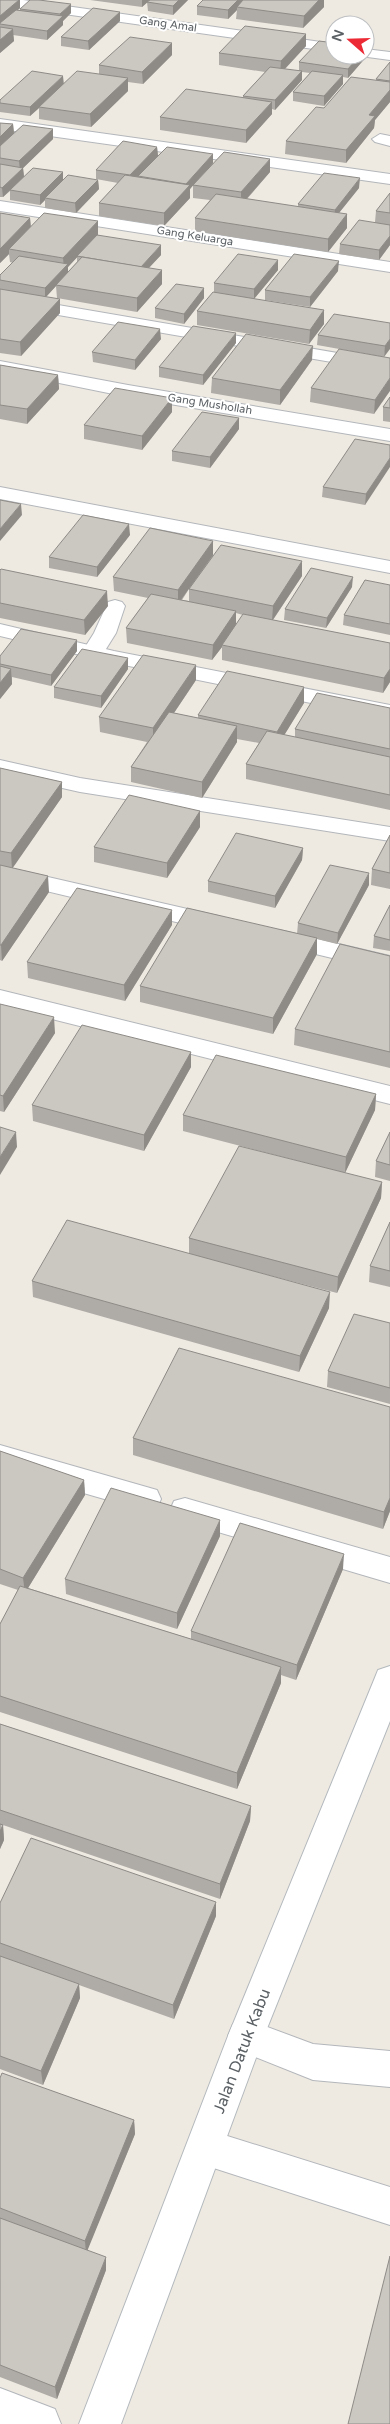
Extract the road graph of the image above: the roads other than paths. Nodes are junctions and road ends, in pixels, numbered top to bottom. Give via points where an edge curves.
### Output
1 (0, 1) edge
2 (325, 47) edge
3 (375, 54) edge
4 (390, 56) edge
5 (0, 124) edge
6 (390, 179) edge
7 (0, 206) edge
8 (390, 267) edge
9 (0, 300) edge
10 (0, 366) edge
11 (390, 367) edge
12 (390, 435) edge
13 (0, 493) edge
14 (390, 567) edge
15 (115, 606) dead end
16 (0, 630) edge
17 (93, 652) junction
18 (390, 712) edge
19 (0, 767) edge
20 (390, 834) edge
21 (0, 873) edge
22 (390, 964) edge
23 (0, 998) edge
24 (390, 1095) edge
25 (0, 1457) edge
26 (390, 1570) edge
27 (390, 1680) edge
28 (246, 2036) junction
29 (390, 2069) edge
30 (205, 2148) junction
31 (390, 2206) edge
32 (0, 2408) edge
33 (40, 2424) edge
34 (100, 2424) edge

1 - 2 street, Gang Amal
3 - 4 street
5 - 6 street
7 - 8 street, Gang Keluarga
9 - 11 street
10 - 12 street, Gang Mushollah
13 - 14 street
15 - 17 street
16 - 17 street
17 - 18 street
19 - 20 street via 80,785
21 - 22 street
23 - 24 street
25 - 26 street
27 - 28 street, Jalan Datuk Kabu
28 - 29 street via 313,2062
28 - 30 street, Jalan Datuk Kabu
30 - 31 street
30 - 34 street, Jalan Datuk Kabu
32 - 33 street

